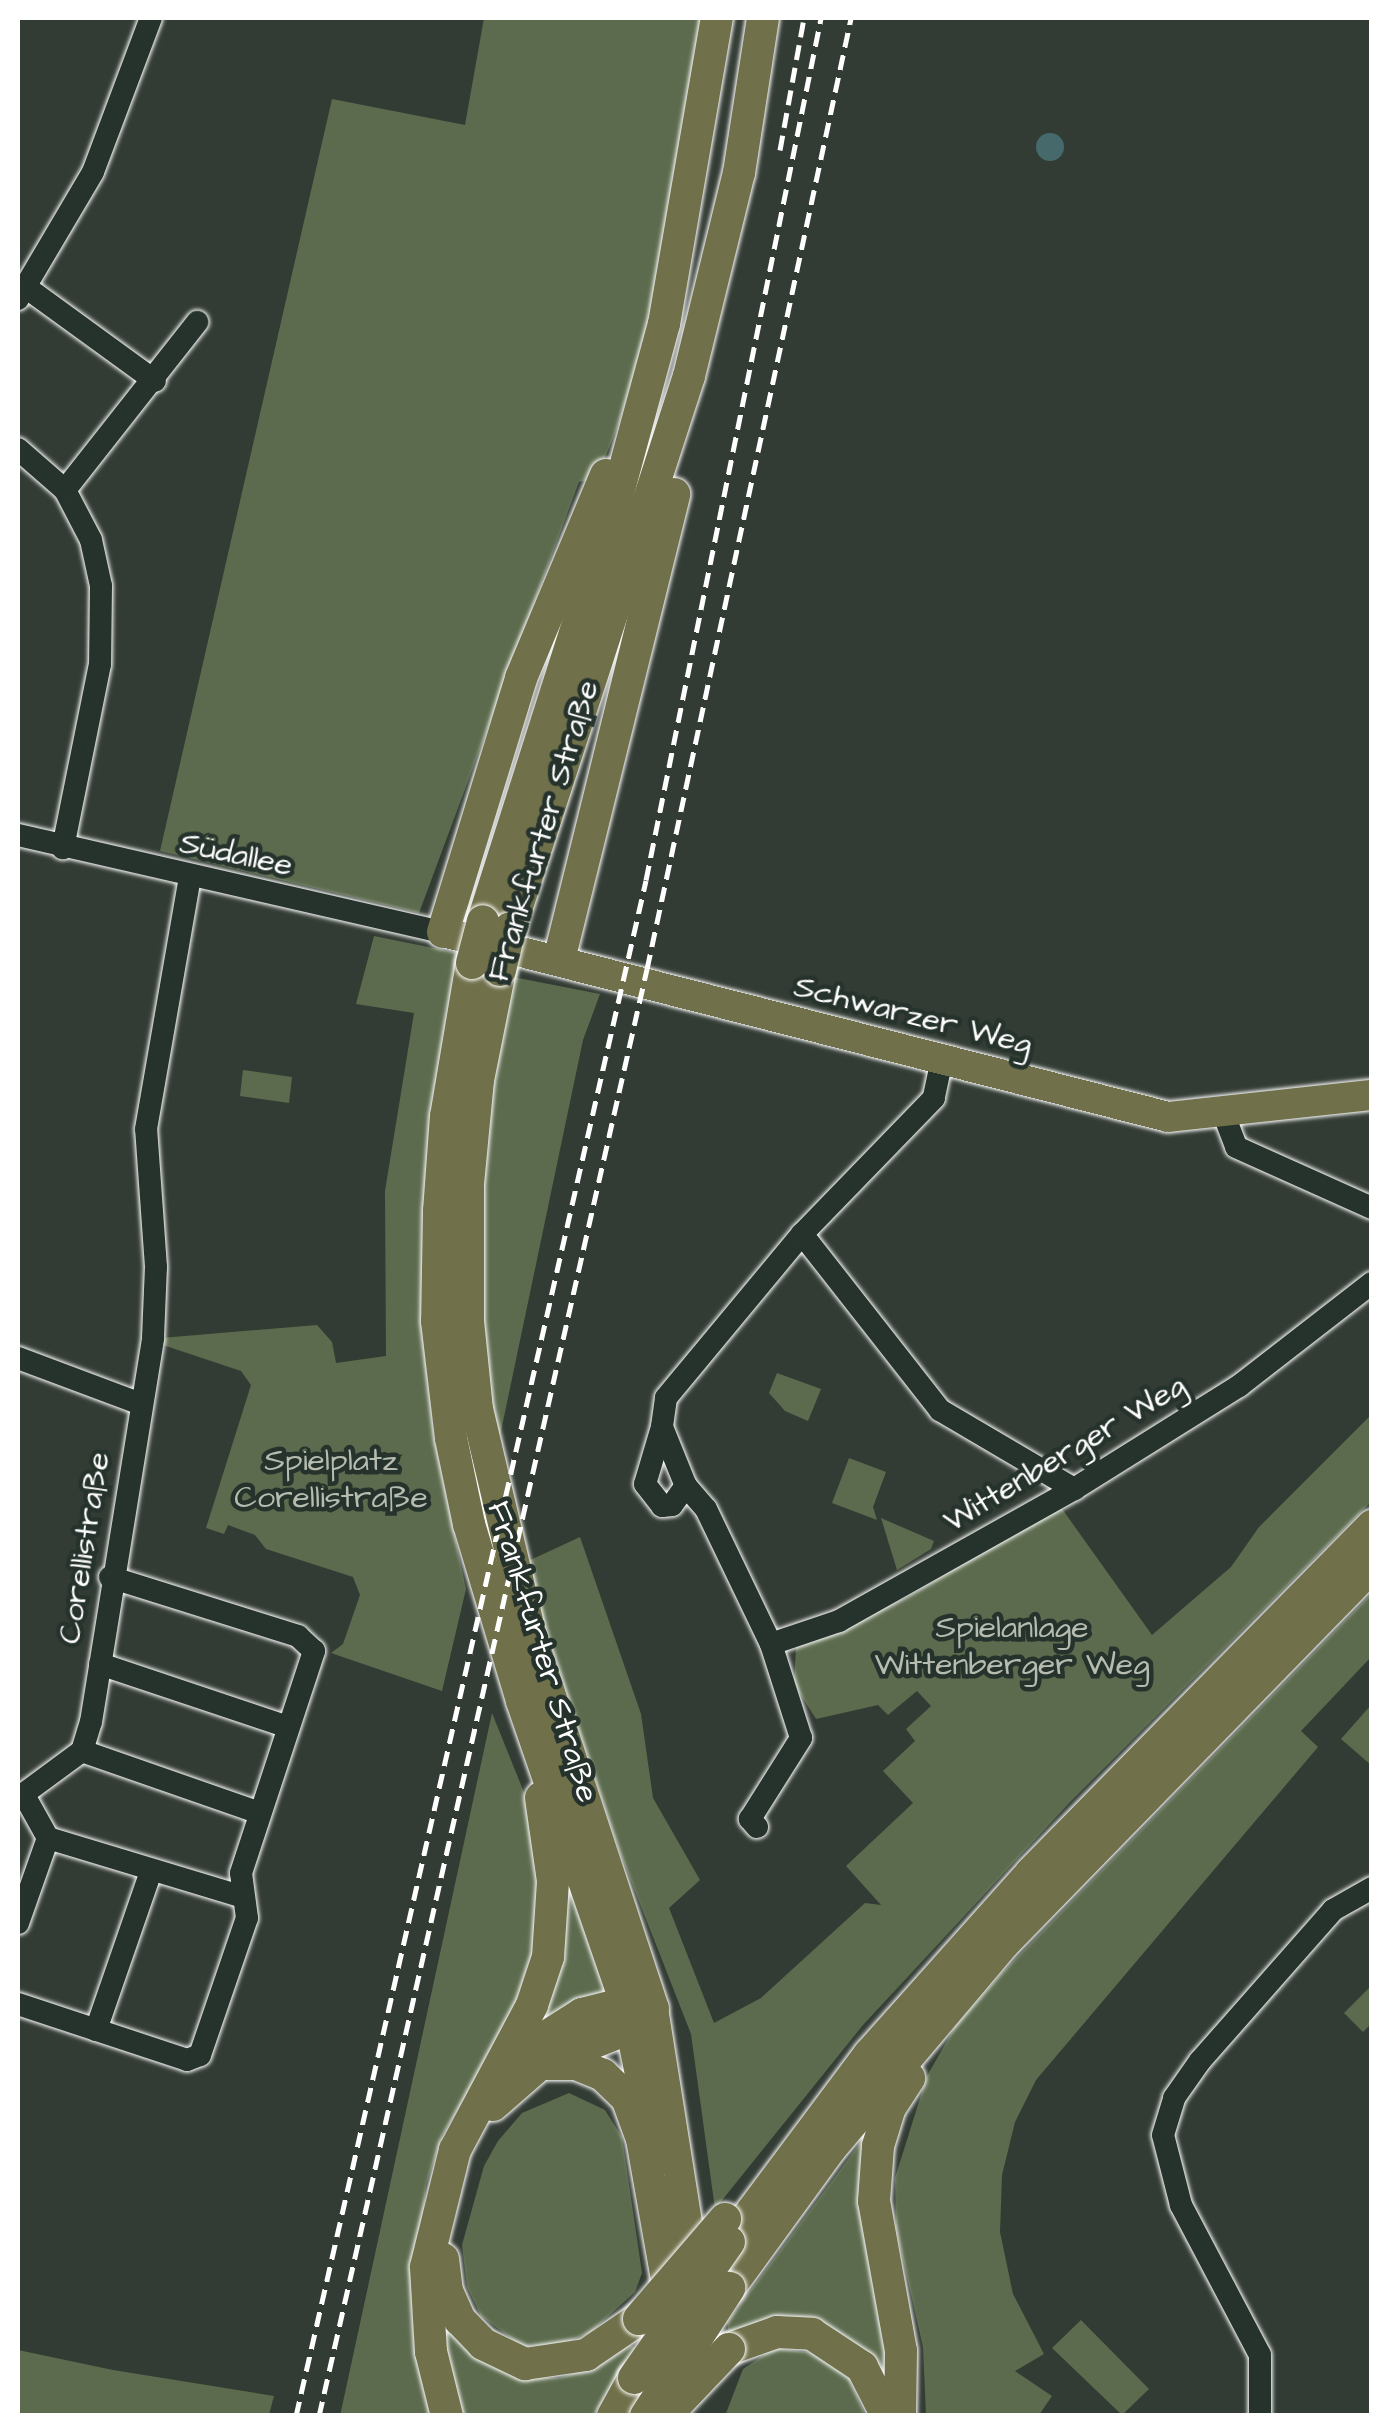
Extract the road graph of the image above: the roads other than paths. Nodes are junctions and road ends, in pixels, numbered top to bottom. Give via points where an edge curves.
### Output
1 (151, 18) edge
2 (717, 18) edge
3 (762, 18) edge
4 (22, 294) edge
5 (196, 322) dead end
6 (690, 376) junction
7 (155, 381) junction
8 (18, 448) edge
9 (625, 460) junction
10 (65, 490) junction
11 (18, 835) edge
12 (63, 848) junction
13 (190, 878) junction
14 (496, 924) junction
15 (442, 932) junction
16 (558, 960) junction
17 (486, 966) junction
18 (942, 1058) junction
19 (1372, 1094) edge
20 (1224, 1116) junction
21 (1372, 1208) edge
22 (802, 1234) junction
23 (1372, 1284) edge
24 (18, 1358) edge
25 (141, 1404) junction
26 (662, 1427) junction
27 (686, 1486) junction
28 (1074, 1490) junction
29 (1372, 1526) edge
30 (1372, 1566) edge
31 (110, 1577) junction
32 (771, 1644) junction
33 (100, 1664) junction
34 (522, 1701) junction
35 (288, 1727) junction
36 (82, 1751) junction
37 (21, 1796) edge
38 (260, 1813) junction
39 (756, 1828) dead end
40 (48, 1838) junction
41 (151, 1871) junction
42 (1372, 1888) edge
43 (243, 1896) junction
44 (18, 1923) edge
45 (1004, 1943) junction
46 (18, 2004) edge
47 (637, 2013) junction
48 (96, 2030) junction
49 (540, 2064) junction
50 (502, 2066) junction
51 (727, 2230) junction
52 (667, 2279) junction
53 (447, 2416) edge
54 (613, 2416) edge
55 (646, 2416) edge
56 (663, 2416) edge
57 (693, 2416) edge
58 (887, 2416) edge
59 (900, 2416) edge
60 (1260, 2416) edge

1 - 4 street via 93,172
2 - 9 highway, Frankfurter Straße via 664,324
3 - 6 highway, Frankfurter Straße via 739,173
4 - 7 street
5 - 7 street
6 - 14 highway, Frankfurter Straße
6 - 16 highway via 694,411
7 - 10 street
8 - 10 street
9 - 14 highway, Frankfurter Straße
9 - 15 highway via 606,473 521,678
10 - 12 street via 91,540 103,628
11 - 12 street, Südallee
12 - 13 street, Südallee
13 - 15 street, Südallee
13 - 25 street, Corellistraße via 147,1112 156,1282
14 - 17 highway, Frankfurter Straße, bridge
15 - 16 main road, Schwarzer Weg
16 - 18 main road, Schwarzer Weg
17 - 34 highway, Frankfurter Straße via 446,1116 438,1321 458,1481
17 - 47 highway, Frankfurter Straße via 468,1183 468,1321 477,1410 531,1638
18 - 20 main road, Schwarzer Weg via 1168,1117
18 - 22 street via 934,1098
19 - 20 main road, Schwarzer Weg
20 - 21 street via 1236,1147
22 - 26 street via 666,1398
22 - 28 street via 940,1410
23 - 28 street, Wittenberger Weg via 1238,1386
24 - 25 street
25 - 31 street, Corellistraße
26 - 27 street
26 - 27 street via 646,1467 652,1500 672,1506
27 - 32 street via 706,1509
28 - 32 street, Wittenberger Weg via 839,1621
29 - 51 highway via 1031,1872 809,2131 785,2143
30 - 45 highway
31 - 33 street, Corellistraße
31 - 35 street via 312,1644
32 - 39 street via 801,1738 750,1819
33 - 35 street
33 - 36 street, Corellistraße
34 - 47 highway, Frankfurter Straße
34 - 50 highway via 553,1881 548,1957
35 - 38 street
36 - 37 street
36 - 38 street
37 - 40 street
38 - 43 street via 242,1873
40 - 41 street
40 - 44 street
41 - 43 street
41 - 48 street
42 - 60 street via 1332,1910 1200,2062 1174,2098 1163,2135 1180,2206 1260,2355
43 - 48 street via 247,1918 197,2058
45 - 55 highway, bridge via 830,2149
45 - 59 highway via 1000,1972 909,2078 889,2109 878,2146 874,2201 901,2351
46 - 48 street
47 - 49 highway
47 - 50 highway via 582,2014 542,2033
47 - 52 main road, Frankfurter Straße
47 - 57 main road, Frankfurter Straße via 686,2186 698,2329
49 - 51 highway, bridge via 490,2108 449,2218 442,2266 447,2292 483,2344 525,2364 586,2355 639,2319
49 - 52 highway via 576,2064 603,2075 627,2098 642,2139
50 - 53 highway via 455,2150 426,2267 431,2352
51 - 54 highway, bridge
52 - 56 main road, Frankfurter Straße
56 - 58 highway, bridge via 728,2349 778,2332 812,2334 862,2367

